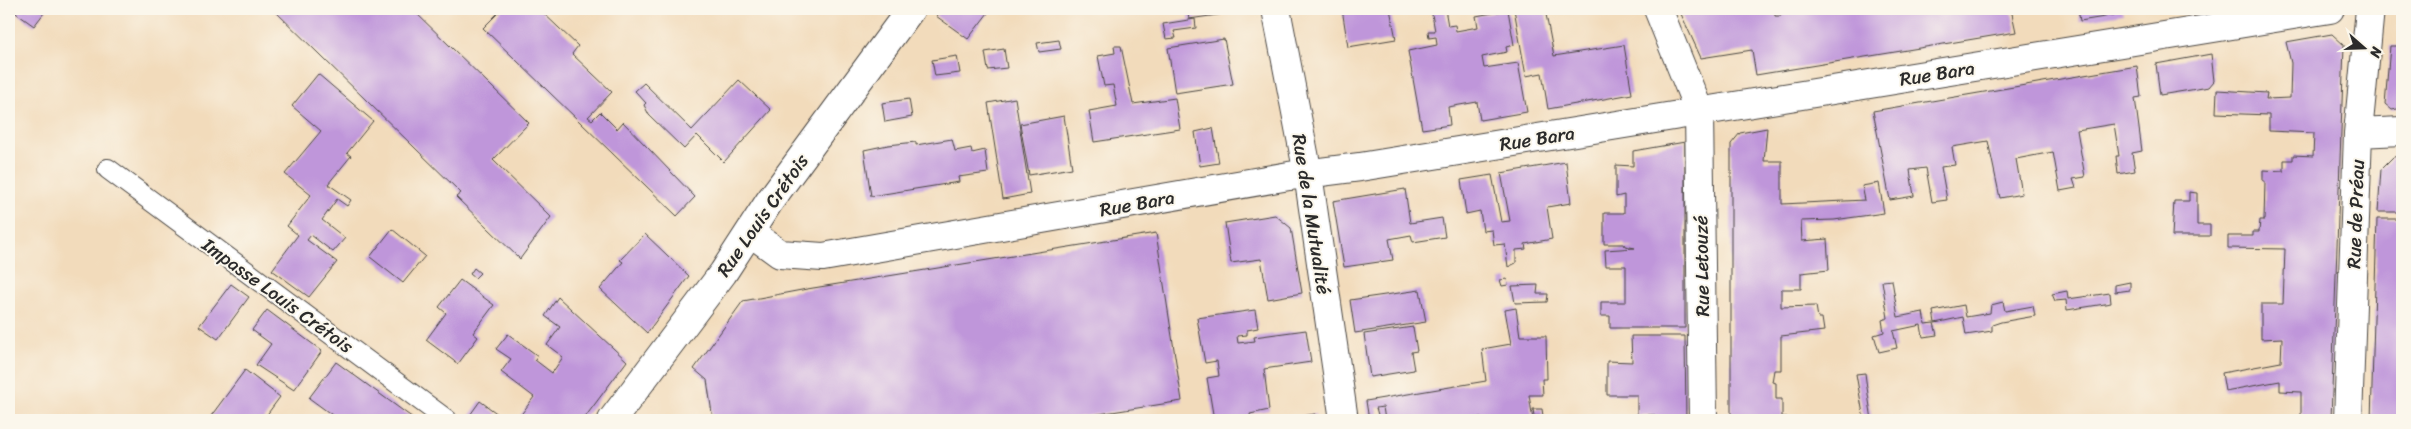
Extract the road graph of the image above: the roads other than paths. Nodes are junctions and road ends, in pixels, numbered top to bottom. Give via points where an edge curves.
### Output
1 (911, 9) edge
2 (1276, 9) edge
3 (1658, 9) edge
4 (2330, 9) edge
5 (2370, 9) edge
6 (1699, 111) junction
7 (2402, 131) edge
8 (2358, 134) junction
9 (108, 169) dead end
10 (1308, 174) junction
11 (750, 232) junction
12 (447, 420) edge
13 (612, 420) edge
14 (1344, 420) edge
15 (1703, 420) edge
16 (2348, 420) edge

1 - 11 street, Rue Louis Crétois
2 - 10 street, Rue de la Mutualité
3 - 6 street
4 - 6 street, Rue Bara
5 - 8 street, Rue de Préau
6 - 10 street, Rue Bara
6 - 15 street, Rue Letouzé
7 - 8 street
8 - 16 street, Rue de Préau
9 - 12 lane, Impasse Louis Crétois
10 - 11 street, Rue Bara via 823,257 780,254
10 - 14 street, Rue de la Mutualité
11 - 13 street, Rue Louis Crétois

